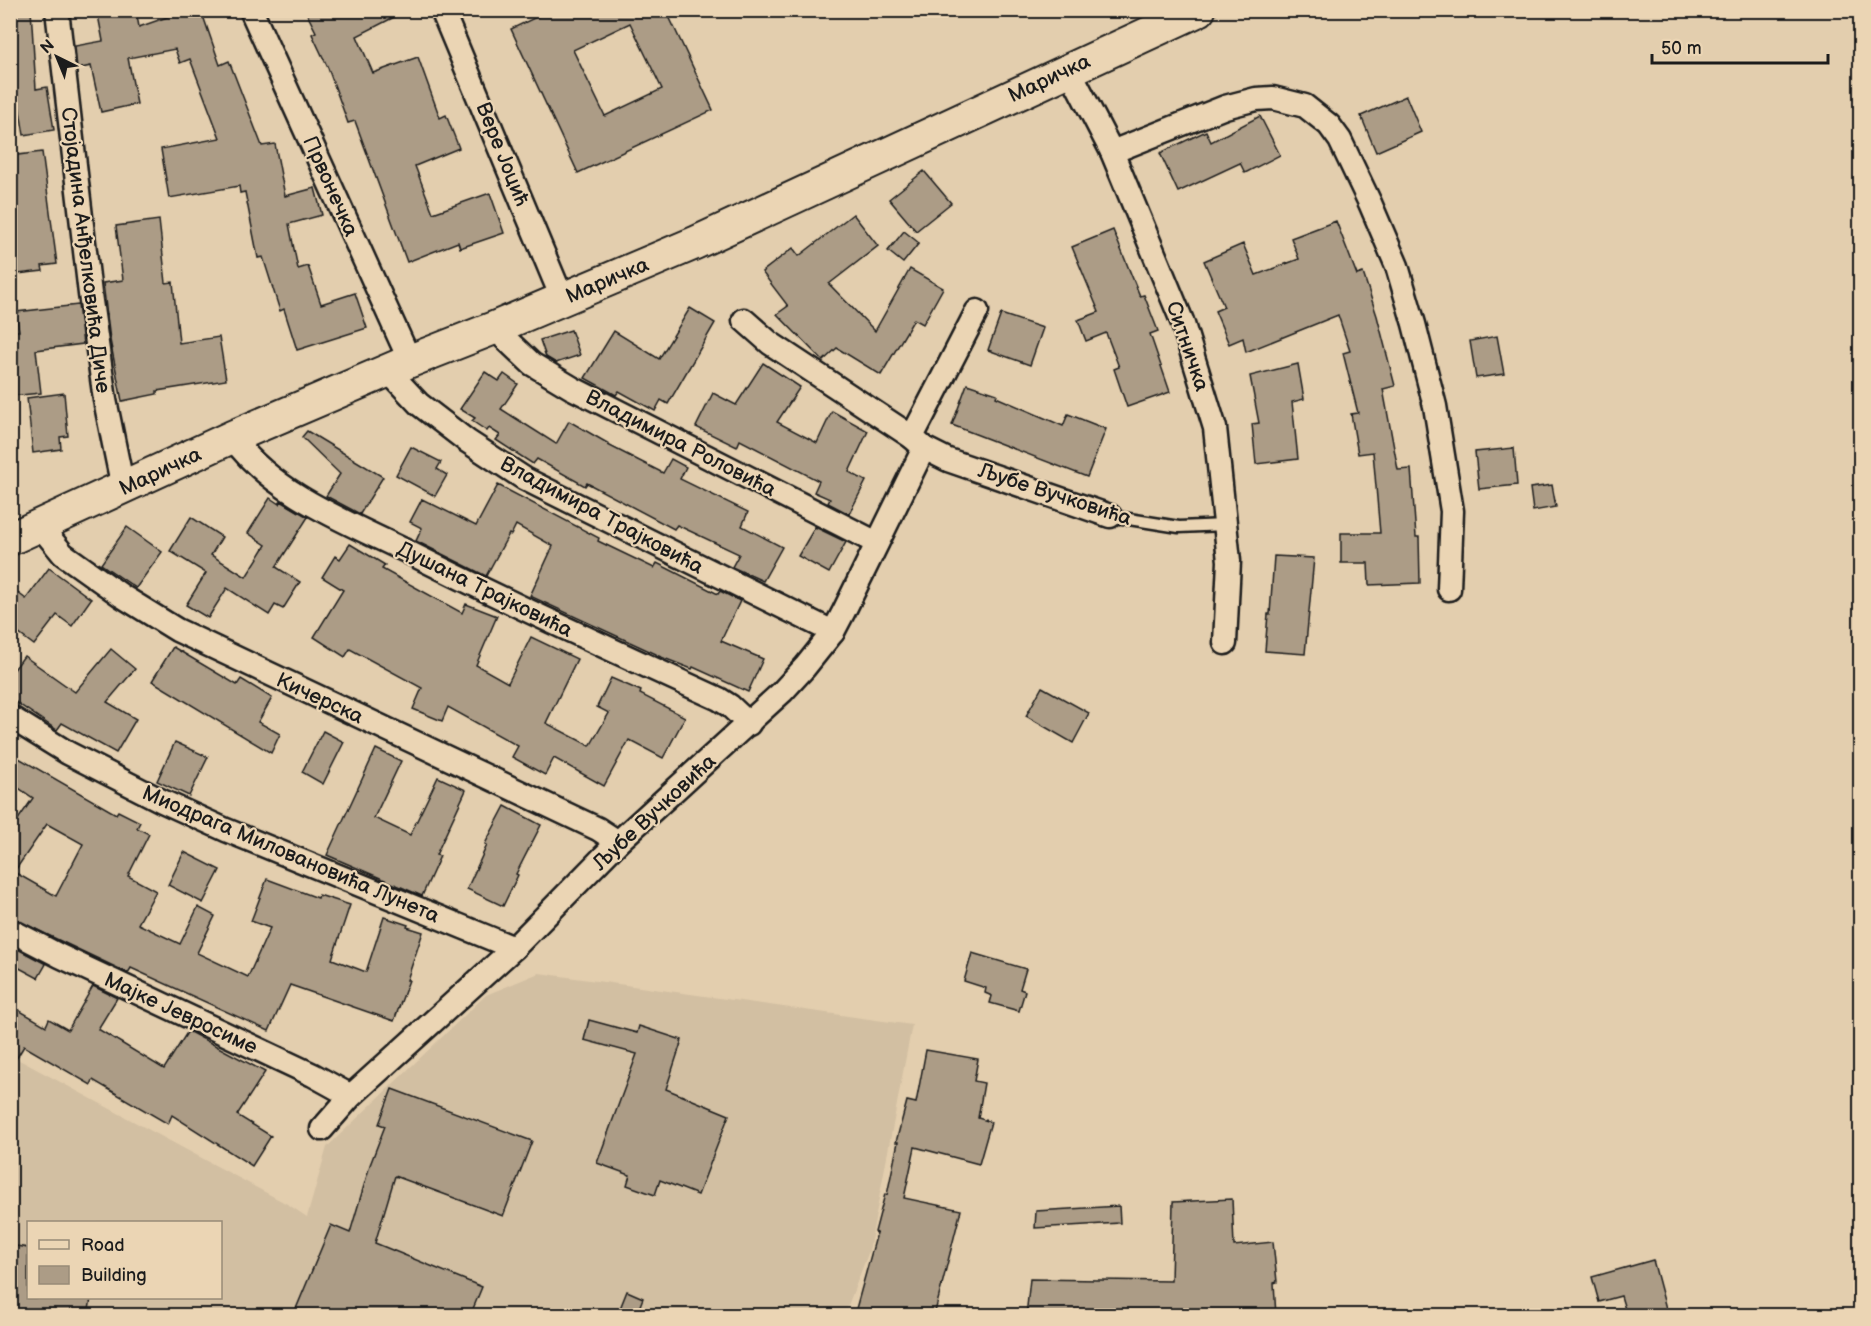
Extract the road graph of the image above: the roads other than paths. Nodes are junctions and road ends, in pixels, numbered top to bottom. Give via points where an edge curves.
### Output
1 (57, 10) edge
2 (251, 10) edge
3 (442, 10) edge
4 (1198, 10) edge
5 (1069, 69) junction
6 (1112, 152) junction
7 (562, 298) junction
8 (977, 311) dead end
9 (744, 320) dead end
10 (494, 328) junction
11 (399, 366) junction
12 (232, 437) junction
13 (918, 443) junction
14 (123, 488) junction
15 (1110, 516) joint
16 (1225, 525) junction
17 (40, 526) junction
18 (10, 539) edge
19 (877, 543) junction
20 (1449, 589) dead end
21 (833, 632) junction
22 (1225, 643) dead end
23 (10, 717) edge
24 (749, 724) junction
25 (618, 842) junction
26 (10, 930) edge
27 (513, 948) junction
28 (351, 1096) junction
29 (322, 1129) dead end

1 - 14 street, Стојадина Анђелковића Диче via 95,330
2 - 11 street, Првонечка
3 - 7 street, Вере Јоцић
4 - 5 street, Маричка
5 - 6 street, Ситничка
5 - 7 street, Маричка via 695,243
6 - 16 street, Ситничка via 1182,321 1215,428
6 - 20 street via 1225,107 1256,99 1273,98 1305,106 1329,125 1351,162 1397,266 1435,406 1452,511
7 - 10 street, Маричка
8 - 13 street, Љубе Вучковића
9 - 13 street via 770,343
10 - 11 street, Маричка
10 - 19 street, Владимира Роловића via 532,364 572,388
11 - 12 street, Маричка
11 - 21 street, Владимира Трајковића via 427,410 525,479
12 - 14 street, Маричка
12 - 24 street, Душана Трајковића via 260,469 313,504 509,604 719,699
13 - 15 street, Љубе Вучковића via 948,460
13 - 19 street, Љубе Вучковића
14 - 17 street, Маричка
15 - 16 lane, Љубе Вучковића via 1179,527
16 - 22 street, Ситничка via 1229,561
17 - 18 street, Маричка
17 - 25 street, Кичерска via 63,554 177,630 598,829
19 - 21 street, Љубе Вучковића
21 - 24 street, Љубе Вучковића
23 - 27 street, Миодрага Миловановића Лунета via 68,753 162,801
24 - 25 street, Љубе Вучковића
25 - 27 street, Љубе Вучковића
26 - 28 street, Мајке Јевросиме
27 - 28 street, Љубе Вучковића
28 - 29 street, Љубе Вучковића

